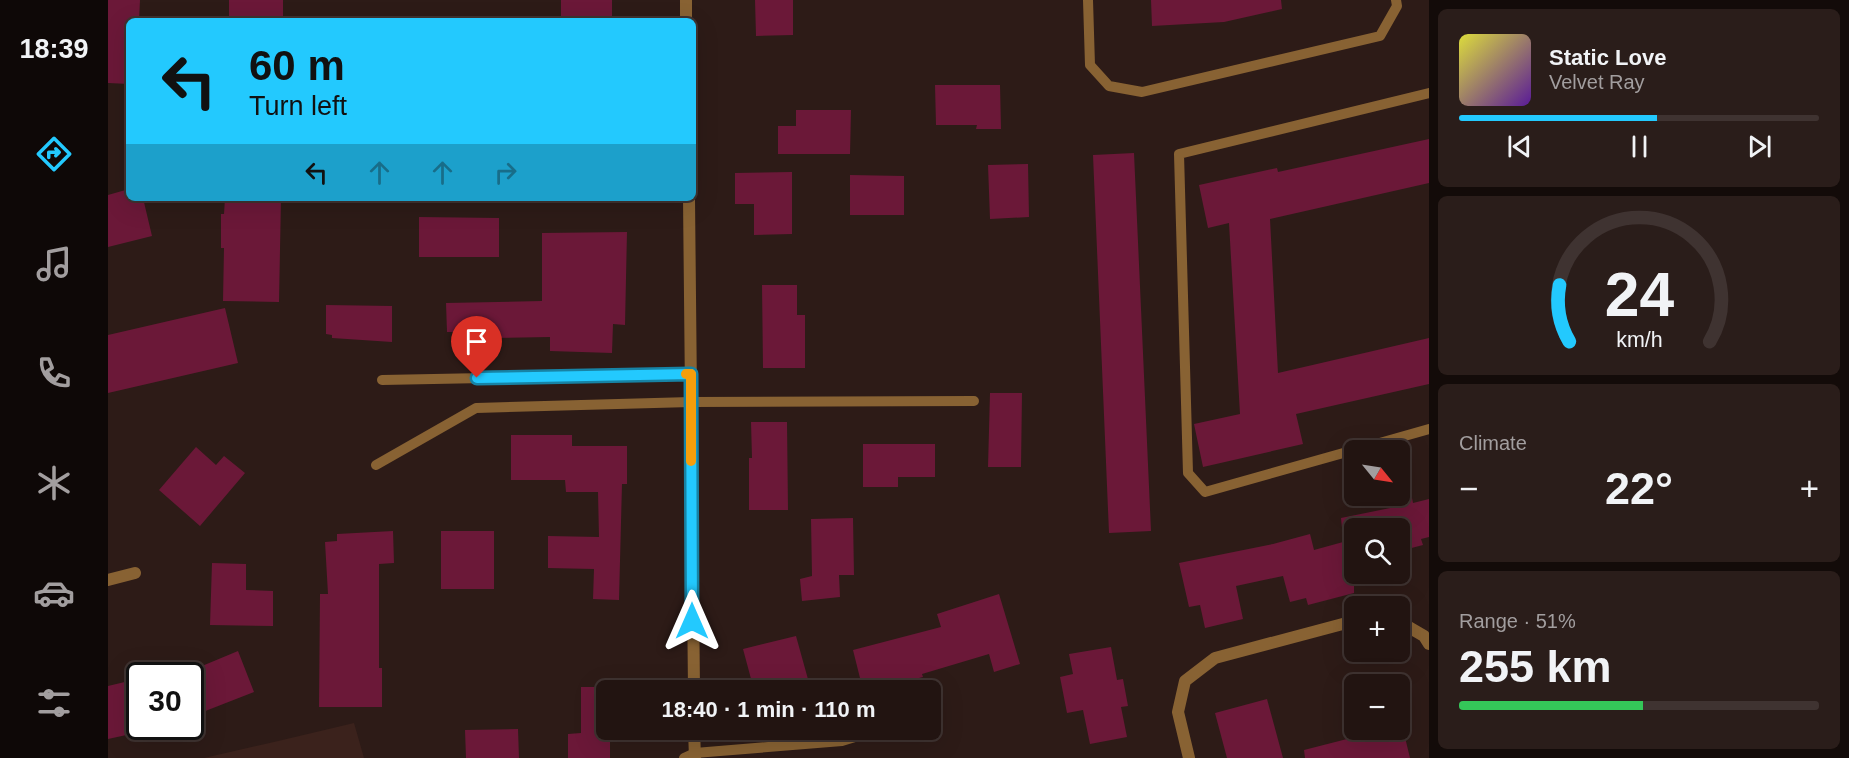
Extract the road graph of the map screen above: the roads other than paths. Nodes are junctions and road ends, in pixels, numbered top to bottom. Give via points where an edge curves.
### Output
1 (686, 0) edge
2 (1088, 0) edge
3 (1396, 0) edge
4 (686, 18) edge
5 (1429, 93) edge
6 (689, 201) edge
7 (691, 374) junction
8 (382, 380) dead end
9 (974, 401) dead end
10 (691, 402) junction
11 (1429, 429) edge
12 (1390, 440) edge
13 (1344, 453) edge
14 (376, 465) dead end
15 (135, 573) dead end
16 (108, 580) edge
17 (1344, 624) edge
18 (1410, 628) edge
19 (1429, 644) edge
20 (694, 680) edge
21 (693, 740) edge
22 (845, 740) edge
23 (691, 756) edge
24 (1189, 758) edge

1 - 4 street
2 - 3 lane via 1090,65 1109,86 1142,92 1380,36
5 - 13 lane via 1179,154 1188,473 1205,492
6 - 7 street
7 - 8 lane
7 - 10 street
9 - 10 lane
10 - 14 lane via 476,408
10 - 20 street
11 - 12 lane
15 - 16 street
17 - 24 street via 1215,658 1185,681 1178,712
18 - 19 street
21 - 23 street
22 - 23 lane

